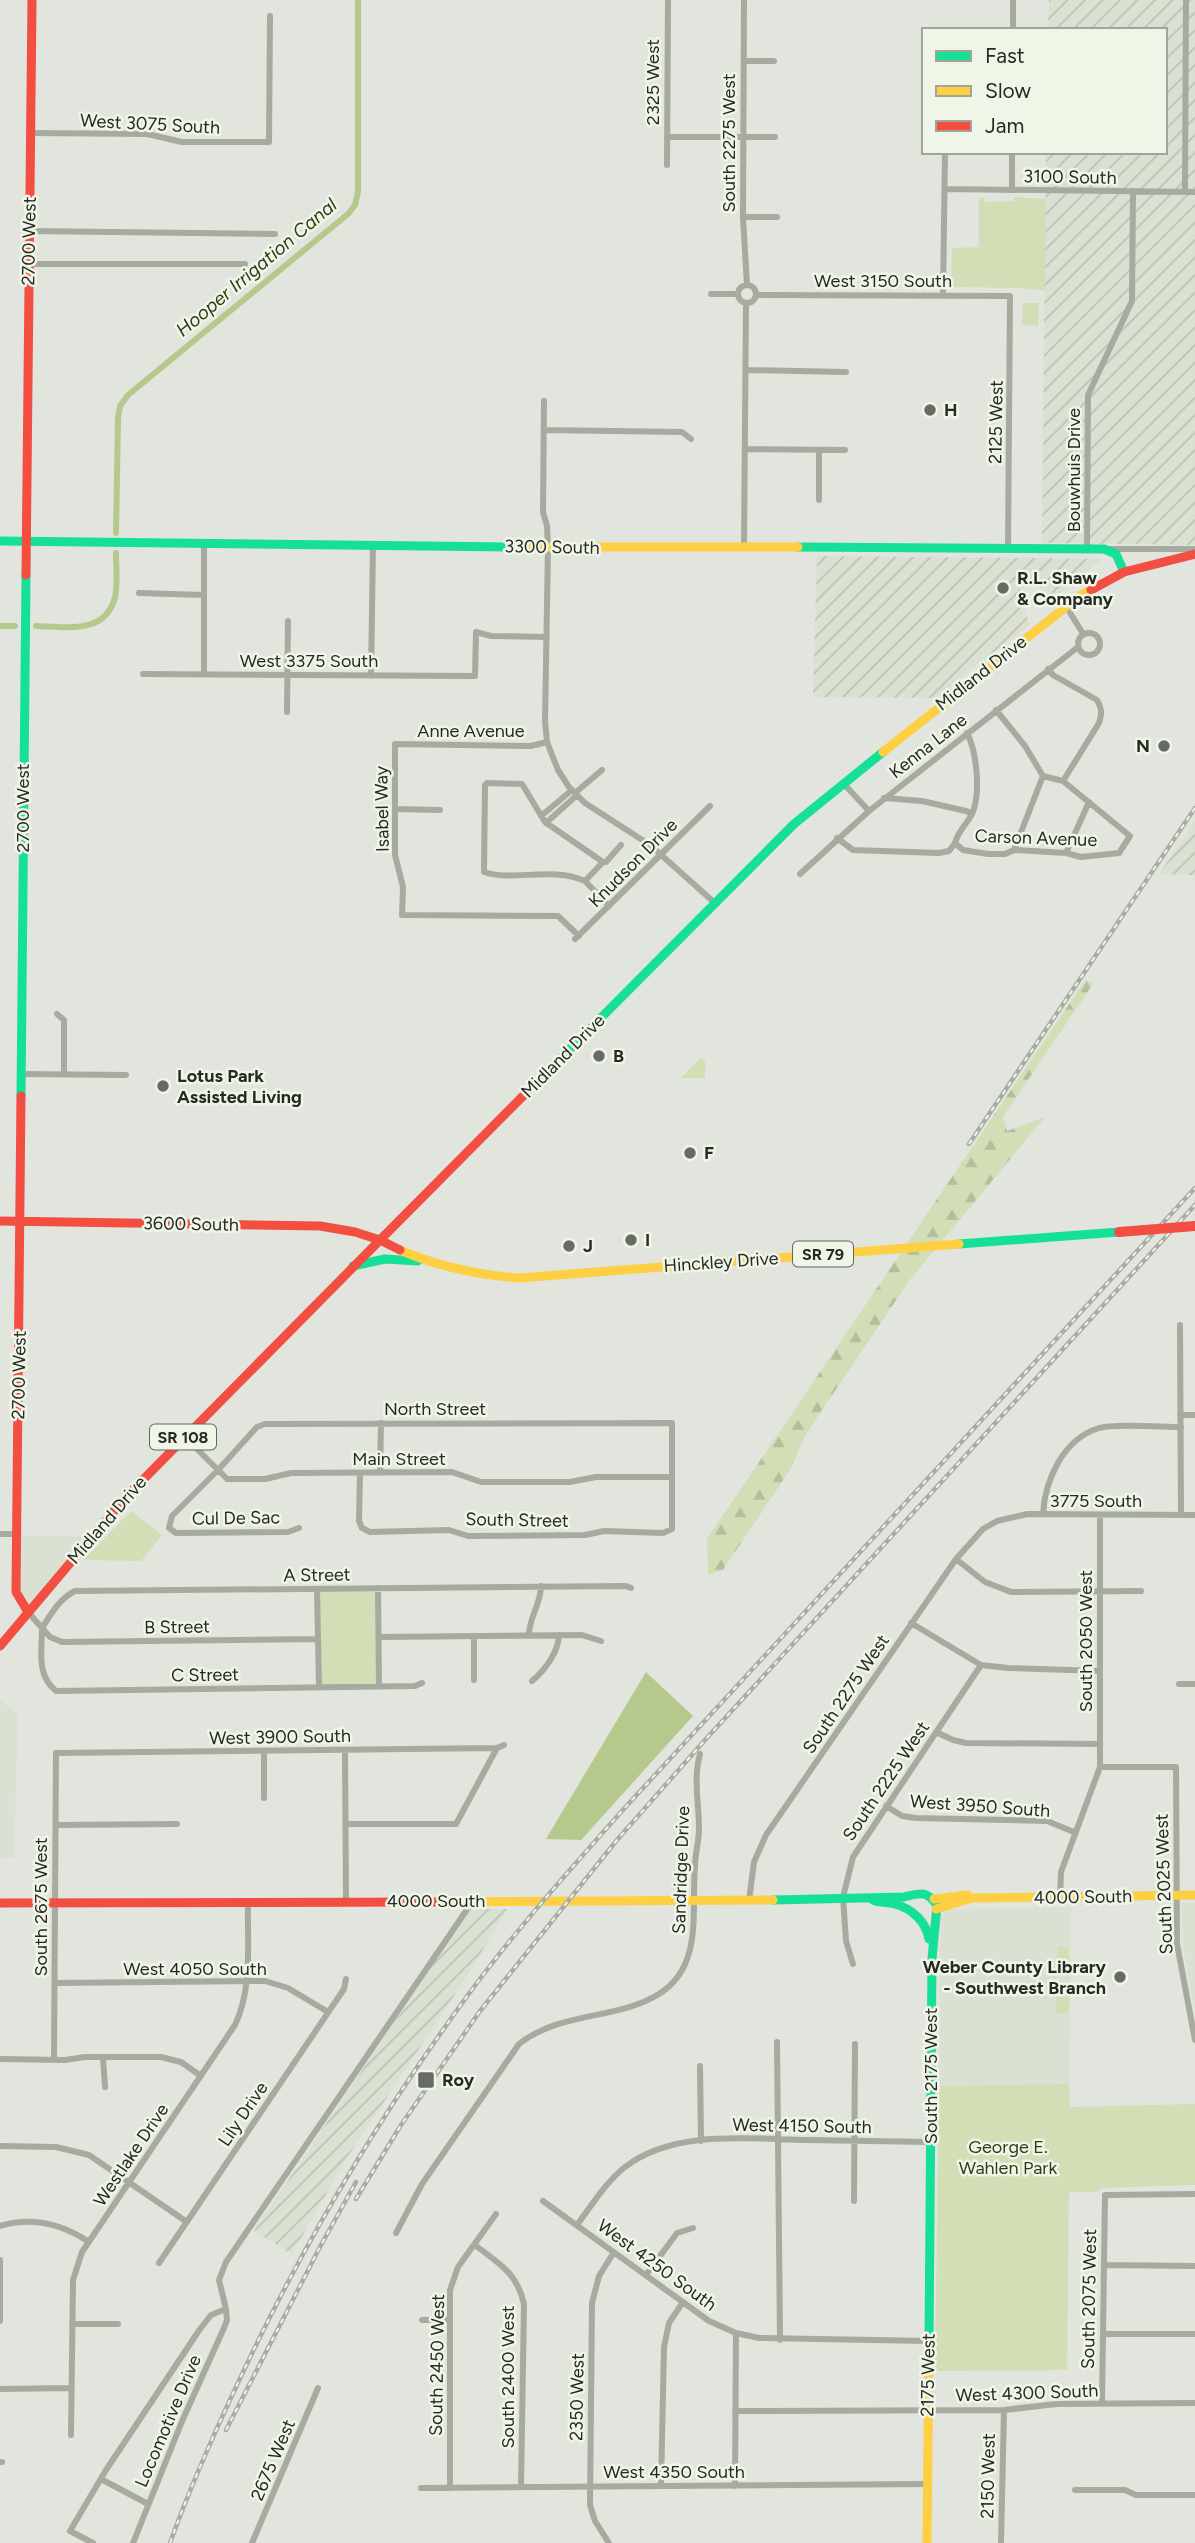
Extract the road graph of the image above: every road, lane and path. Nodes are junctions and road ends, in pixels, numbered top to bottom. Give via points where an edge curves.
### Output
1 (32, 0) edge
2 (668, 0) edge
3 (744, 0) edge
4 (1013, 0) edge
5 (1186, 0) edge
6 (270, 16) dead end
7 (1013, 28) edge
8 (744, 61) junction
9 (774, 61) dead end
10 (30, 133) junction
11 (667, 137) junction
12 (743, 137) junction
13 (775, 137) dead end
14 (945, 154) edge
15 (1012, 154) edge
16 (667, 165) dead end
17 (945, 189) junction
18 (1012, 190) junction
19 (1133, 191) junction
20 (1185, 192) junction
21 (1195, 192) edge
22 (743, 217) junction
23 (777, 217) dead end
24 (29, 231) junction
25 (275, 234) dead end
26 (29, 264) junction
27 (245, 264) dead end
28 (747, 285) junction
29 (711, 294) dead end
30 (738, 295) junction
31 (756, 295) junction
32 (943, 295) junction
33 (1010, 296) joint
34 (746, 303) junction
35 (747, 370) junction
36 (846, 372) dead end
37 (544, 401) dead end
38 (544, 430) junction
39 (691, 439) dead end
40 (746, 449) junction
41 (845, 450) dead end
42 (819, 451) junction
43 (819, 500) dead end
44 (0, 541) edge
45 (25, 541) junction
46 (204, 544) junction
47 (373, 545) junction
48 (548, 547) junction
49 (744, 547) junction
50 (1009, 548) junction
51 (1087, 549) junction
52 (1104, 549) junction
53 (1195, 551) edge
54 (1124, 572) junction
55 (139, 593) dead end
56 (204, 594) junction
57 (1066, 605) junction
58 (288, 621) dead end
59 (1083, 634) junction
60 (547, 637) junction
61 (1078, 647) junction
62 (1048, 669) junction
63 (143, 674) dead end
64 (204, 674) junction
65 (287, 675) junction
66 (371, 676) junction
67 (996, 710) junction
68 (287, 712) dead end
69 (967, 733) junction
70 (547, 742) junction
71 (395, 744) joint
72 (603, 771) dead end
73 (1043, 776) junction
74 (1063, 781) junction
75 (843, 783) junction
76 (574, 793) junction
77 (884, 798) junction
78 (1089, 802) junction
79 (710, 806) dead end
80 (396, 809) junction
81 (440, 810) dead end
82 (869, 811) junction
83 (972, 814) junction
84 (544, 820) junction
85 (837, 838) junction
86 (956, 843) junction
87 (621, 845) dead end
88 (1014, 850) junction
89 (1066, 853) junction
90 (660, 854) junction
91 (603, 862) junction
92 (800, 874) dead end
93 (585, 881) junction
94 (716, 904) junction
95 (608, 906) junction
96 (577, 937) joint
97 (57, 1014) dead end
98 (20, 1074) junction
99 (64, 1074) junction
100 (126, 1075) dead end
101 (0, 1221) edge
102 (20, 1222) junction
103 (1195, 1226) edge
104 (380, 1240) junction
105 (422, 1261) junction
106 (353, 1266) junction
107 (1180, 1325) dead end
108 (1181, 1415) junction
109 (1195, 1415) edge
110 (381, 1423) junction
111 (1181, 1427) junction
112 (182, 1438) junction
113 (218, 1470) junction
114 (360, 1473) junction
115 (380, 1473) junction
116 (672, 1477) junction
117 (1043, 1514) junction
118 (1100, 1515) junction
119 (1181, 1515) junction
120 (1195, 1515) edge
121 (997, 1521) joint
122 (299, 1528) dead end
123 (0, 1534) edge
124 (17, 1534) junction
125 (956, 1559) junction
126 (541, 1586) junction
127 (378, 1588) junction
128 (631, 1588) dead end
129 (317, 1589) junction
130 (1100, 1591) junction
131 (1141, 1591) dead end
132 (28, 1612) junction
133 (911, 1623) junction
134 (42, 1628) junction
135 (529, 1635) junction
136 (559, 1635) junction
137 (474, 1636) junction
138 (379, 1637) junction
139 (318, 1639) junction
140 (601, 1641) dead end
141 (0, 1646) edge
142 (981, 1665) junction
143 (1100, 1671) junction
144 (474, 1680) dead end
145 (532, 1681) dead end
146 (422, 1684) dead end
147 (1178, 1684) dead end
148 (1195, 1684) edge
149 (379, 1686) junction
150 (319, 1687) junction
151 (936, 1732) junction
152 (1100, 1744) junction
153 (345, 1750) junction
154 (264, 1751) junction
155 (56, 1754) joint
156 (701, 1754) dead end
157 (1100, 1767) junction
158 (264, 1798) dead end
159 (886, 1806) junction
160 (177, 1824) dead end
161 (346, 1824) junction
162 (56, 1825) junction
163 (1074, 1832) junction
164 (1195, 1895) edge
165 (1177, 1896) junction
166 (843, 1897) junction
167 (913, 1897) junction
168 (1060, 1897) junction
169 (871, 1898) junction
170 (248, 1901) junction
171 (346, 1901) junction
172 (468, 1901) junction
173 (694, 1901) junction
174 (749, 1901) junction
175 (0, 1903) edge
176 (55, 1903) junction
177 (935, 1907) junction
178 (910, 1910) junction
179 (921, 1919) junction
180 (932, 1945) junction
181 (853, 1964) dead end
182 (346, 1979) dead end
183 (247, 1981) junction
184 (55, 1983) junction
185 (328, 2012) junction
186 (1195, 2040) edge
187 (777, 2042) dead end
188 (855, 2044) dead end
189 (103, 2057) junction
190 (0, 2059) edge
191 (54, 2060) junction
192 (701, 2066) dead end
193 (201, 2076) junction
194 (105, 2087) dead end
195 (778, 2140) junction
196 (701, 2141) junction
197 (855, 2141) junction
198 (931, 2141) junction
199 (0, 2147) edge
200 (129, 2183) junction
201 (1195, 2194) edge
202 (543, 2201) dead end
203 (854, 2201) dead end
204 (930, 2208) joint
205 (496, 2214) dead end
206 (187, 2222) junction
207 (0, 2225) edge
208 (577, 2225) junction
209 (693, 2228) dead end
210 (396, 2233) dead end
211 (89, 2242) junction
212 (475, 2245) junction
213 (614, 2252) junction
214 (0, 2260) edge
215 (159, 2263) dead end
216 (1104, 2265) junction
217 (1195, 2266) edge
218 (646, 2275) junction
219 (683, 2302) junction
220 (226, 2309) junction
221 (422, 2320) dead end
222 (450, 2320) junction
223 (1, 2321) edge
224 (72, 2324) junction
225 (118, 2324) dead end
226 (736, 2333) junction
227 (1103, 2334) junction
228 (1195, 2334) edge
229 (780, 2340) junction
230 (929, 2341) junction
231 (71, 2388) junction
232 (318, 2388) dead end
233 (0, 2389) edge
234 (1195, 2403) edge
235 (1102, 2404) junction
236 (1004, 2410) junction
237 (735, 2411) junction
238 (928, 2411) junction
239 (71, 2435) dead end
240 (101, 2479) junction
241 (927, 2484) junction
242 (661, 2486) junction
243 (735, 2486) junction
244 (521, 2487) junction
245 (590, 2487) junction
246 (421, 2488) dead end
247 (450, 2488) junction
248 (1075, 2490) dead end
249 (1195, 2495) edge
250 (148, 2504) junction
251 (93, 2543) edge
252 (133, 2543) edge
253 (253, 2543) edge
254 (609, 2543) edge
255 (927, 2543) edge
256 (1001, 2543) edge

1 - 10 street, 2700 West
2 - 11 street, 2325 West
3 - 8 street, South 2275 West
4 - 7 street
5 - 20 street
6 - 10 street, West 3075 South via 269,142
8 - 9 street
8 - 12 street, South 2275 West
10 - 24 street, 2700 West
11 - 12 street
11 - 16 street, 2325 West
12 - 13 street
12 - 22 street, South 2275 West
14 - 17 street
15 - 18 street
17 - 18 street, 3100 South
17 - 32 street
18 - 19 street, 3100 South
19 - 20 street, 3100 South
19 - 51 street, Bouwhuis Drive via 1132,301 1088,394
20 - 21 street, 3100 South
22 - 23 street
22 - 28 street, South 2275 West
24 - 25 street
24 - 26 street, 2700 West
26 - 27 street
26 - 45 street, 2700 West
28 - 30 street
28 - 31 street
29 - 30 street
30 - 34 street
31 - 32 street, West 3150 South
31 - 34 street
32 - 33 street, West 3150 South
33 - 50 street, 2125 West
34 - 35 street
35 - 36 street
35 - 40 street
37 - 38 street
38 - 39 street via 682,432
38 - 48 street via 543,512
40 - 42 street
40 - 49 street
41 - 42 street
42 - 43 street
44 - 45 street, 3300 South
45 - 46 street, 3300 South
45 - 98 street, 2700 West
46 - 47 street, 3300 South
46 - 56 street
47 - 48 street, 3300 South
47 - 66 street
48 - 49 street, 3300 South
48 - 60 street
49 - 50 street, 3300 South
50 - 51 street, 3300 South
51 - 52 street, 3300 South
52 - 53 street, 3300 South
52 - 54 street via 1116,555
53 - 54 street, Midland Drive / SR 108
54 - 57 street, Midland Drive / SR 108
55 - 56 street
56 - 64 street
57 - 59 street
57 - 75 street, Midland Drive / SR 108
58 - 65 street
59 - 61 street
59 - 61 street via 1098,636 1100,648 1087,655
60 - 66 street, West 3375 South via 476,632 475,677
60 - 70 street
61 - 62 street, Kenna Lane
62 - 67 street, Kenna Lane
62 - 74 street via 1101,706 1099,723
63 - 64 street, West 3375 South
64 - 65 street, West 3375 South
65 - 66 street, West 3375 South
65 - 68 street
67 - 69 street, Kenna Lane
67 - 73 street via 1026,746
69 - 77 street, Kenna Lane
69 - 83 street via 978,792
70 - 71 street, Anne Avenue via 531,746
70 - 76 street
71 - 80 street, Isabel Way
72 - 76 street
73 - 74 street
73 - 88 street
74 - 78 street
75 - 82 street
75 - 94 street, Midland Drive / SR 108 via 794,824
76 - 84 street
76 - 90 street
77 - 82 street, Kenna Lane
77 - 83 street via 922,801
78 - 89 street
78 - 89 street, Carson Avenue via 1130,836 1119,853 1081,857
79 - 90 street, Knudson Drive
80 - 81 street
80 - 96 street, Isabel Way via 395,855 403,887 402,915 558,916
82 - 85 street, Kenna Lane
83 - 86 street
84 - 91 street
84 - 93 street via 522,784 487,783 484,872 571,875
85 - 86 street, Carson Avenue via 853,850 939,853
85 - 92 street, Kenna Lane
86 - 88 street, Carson Avenue via 963,850 1005,855
87 - 91 street
88 - 89 street, Carson Avenue
90 - 94 street
90 - 95 street, Knudson Drive
91 - 93 street
93 - 95 street
94 - 104 street, Midland Drive / SR 108
95 - 96 street, Knudson Drive
97 - 99 street via 64,1020
98 - 99 street
98 - 102 street, 2700 West
99 - 100 street
101 - 102 street, 3600 South
102 - 104 street, 3600 South via 320,1226
102 - 124 street, 2700 West
103 - 105 street, Hinckley Drive / SR 79, bridge via 519,1278 486,1276
104 - 105 street, Hinckley Drive / SR 79
104 - 106 street, Midland Drive / SR 108
105 - 106 street via 385,1259
106 - 112 street, Midland Drive / SR 108
107 - 108 street
108 - 109 street
108 - 111 street
110 - 113 street, North Street via 265,1424
110 - 115 street
110 - 116 street, North Street via 672,1423
111 - 117 street via 1100,1427 1079,1438 1053,1471 1044,1494
111 - 119 street
112 - 113 street, Main Street
112 - 132 street, Midland Drive / SR 108
113 - 114 street, Main Street via 227,1479
113 - 122 street, Cul De Sac via 172,1516 169,1528 176,1533 288,1532
114 - 115 street, Main Street
114 - 116 street, South Street via 362,1528 370,1532 449,1530 468,1536 663,1533 672,1529
115 - 116 street, Main Street via 452,1472 481,1482
117 - 118 street, 3775 South
117 - 121 street, 3775 South
118 - 119 street, 3775 South
118 - 130 street, South 2050 West
119 - 120 street, 3775 South
121 - 125 street, South 2275 West
123 - 124 street
124 - 132 street, 2700 West via 16,1592
125 - 130 street via 985,1582 1011,1592
125 - 133 street, South 2275 West
126 - 127 street, A Street
126 - 128 street, A Street
126 - 135 street
127 - 129 street, A Street
127 - 138 street
129 - 134 street, A Street via 75,1591 58,1604
129 - 139 street
130 - 131 street
130 - 143 street, South 2050 West
132 - 134 street
132 - 141 street, Midland Drive / SR 108
133 - 142 street
133 - 174 street, South 2275 West via 766,1835 754,1862
134 - 139 street, B Street via 62,1642
134 - 150 street, C Street via 42,1672 46,1684 56,1691
135 - 136 street
135 - 137 street
136 - 140 street via 582,1634
136 - 145 street via 555,1653
137 - 138 street
137 - 144 street
138 - 149 street
139 - 150 street
142 - 143 street
142 - 151 street, South 2225 West
143 - 152 street, South 2050 West
146 - 149 street, C Street
147 - 148 street
149 - 150 street, C Street
151 - 152 street via 965,1742
151 - 159 street, South 2225 West
152 - 157 street, South 2050 West
153 - 154 street, West 3900 South
153 - 161 street
153 - 161 street, West 3900 South via 500,1747 456,1824
154 - 155 street, West 3900 South
154 - 158 street
155 - 162 street, South 2675 West
156 - 173 street, Sandridge Drive via 696,1769 699,1831
157 - 163 street
157 - 165 street, South 2025 West via 1176,1767
159 - 163 street, West 3950 South via 916,1818 1047,1821
159 - 166 street, South 2225 West via 853,1857
160 - 162 street
161 - 171 street
162 - 176 street, South 2675 West
163 - 168 street via 1061,1872
164 - 165 street, 4000 South
165 - 168 street, 4000 South
165 - 186 street, South 2025 West via 1177,1944
166 - 169 street, 4000 South
166 - 174 street, 4000 South
166 - 181 street, South 2225 West via 846,1941
167 - 169 street, 4000 South
167 - 177 street via 929,1894
167 - 178 street
168 - 177 street, 4000 South via 972,1898
169 - 178 street, 4000 South
170 - 171 street, 4000 South
170 - 176 street, 4000 South
170 - 183 street, Westlake Drive
171 - 172 street, 4000 South
172 - 173 street, 4000 South
172 - 220 street via 466,1911 226,2262 219,2280
173 - 174 street, 4000 South
173 - 210 street, Sandridge Drive via 689,1954 680,1975 646,2000 548,2027 519,2045 422,2184
175 - 176 street, 4000 South
176 - 184 street, South 2675 West
177 - 179 street
177 - 180 street, South 2175 West
178 - 179 street
179 - 180 street, South 2175 West
180 - 198 street, South 2175 West
182 - 185 street, Lily Drive
183 - 184 street, West 4050 South
183 - 185 street, West 4050 South via 278,1983
183 - 193 street, Westlake Drive via 243,2009
184 - 191 street, South 2675 West
185 - 206 street, Lily Drive
187 - 195 street
188 - 197 street
189 - 191 street
189 - 193 street via 161,2057 181,2062
189 - 194 street
190 - 191 street
192 - 196 street
193 - 200 street, Westlake Drive
195 - 196 street, West 4150 South
195 - 197 street, West 4150 South
195 - 229 street
196 - 208 street, West 4150 South via 647,2154 625,2167
197 - 198 street, West 4150 South
197 - 203 street
198 - 204 street, South 2175 West
199 - 200 street via 56,2147 89,2155
200 - 206 street
200 - 211 street, Westlake Drive
201 - 216 street, South 2075 West via 1105,2195
202 - 208 street, West 4250 South
204 - 230 street, 2175 West
205 - 212 street, South 2450 West
206 - 215 street, Lily Drive
207 - 211 street via 54,2224
208 - 213 street, West 4250 South
209 - 218 street via 677,2233
211 - 224 street, Westlake Drive via 73,2280
212 - 222 street, South 2450 West via 458,2267 450,2290
212 - 244 street, South 2400 West via 511,2273 524,2304
213 - 218 street, West 4250 South
213 - 245 street, 2350 West via 599,2276 592,2303
214 - 223 street
216 - 217 street
216 - 227 street, South 2075 West
218 - 219 street, West 4250 South
219 - 226 street, West 4250 South
219 - 242 street via 669,2323 664,2347
220 - 240 street via 205,2321
220 - 250 street, Locomotive Drive via 224,2328
221 - 222 street
222 - 247 street, South 2450 West
224 - 225 street
224 - 231 street, Westlake Drive
226 - 229 street, West 4250 South
226 - 237 street
227 - 228 street
227 - 235 street, South 2075 West
229 - 230 street, West 4250 South
230 - 238 street, 2175 West
231 - 233 street
231 - 239 street, Westlake Drive
232 - 253 street, 2675 West
234 - 235 street, West 4300 South
235 - 236 street, West 4300 South
236 - 238 street, West 4300 South
236 - 256 street, 2150 West
237 - 238 street, West 4300 South
237 - 243 street
238 - 241 street, 2175 West
240 - 250 street
240 - 251 street via 70,2531
241 - 243 street, West 4350 South
241 - 255 street, 2175 West
242 - 243 street, West 4350 South
242 - 245 street, West 4350 South
244 - 245 street, West 4350 South
244 - 247 street, West 4350 South
245 - 254 street, 2350 West via 595,2521
246 - 247 street, West 4350 South
248 - 249 street
250 - 252 street, Locomotive Drive

